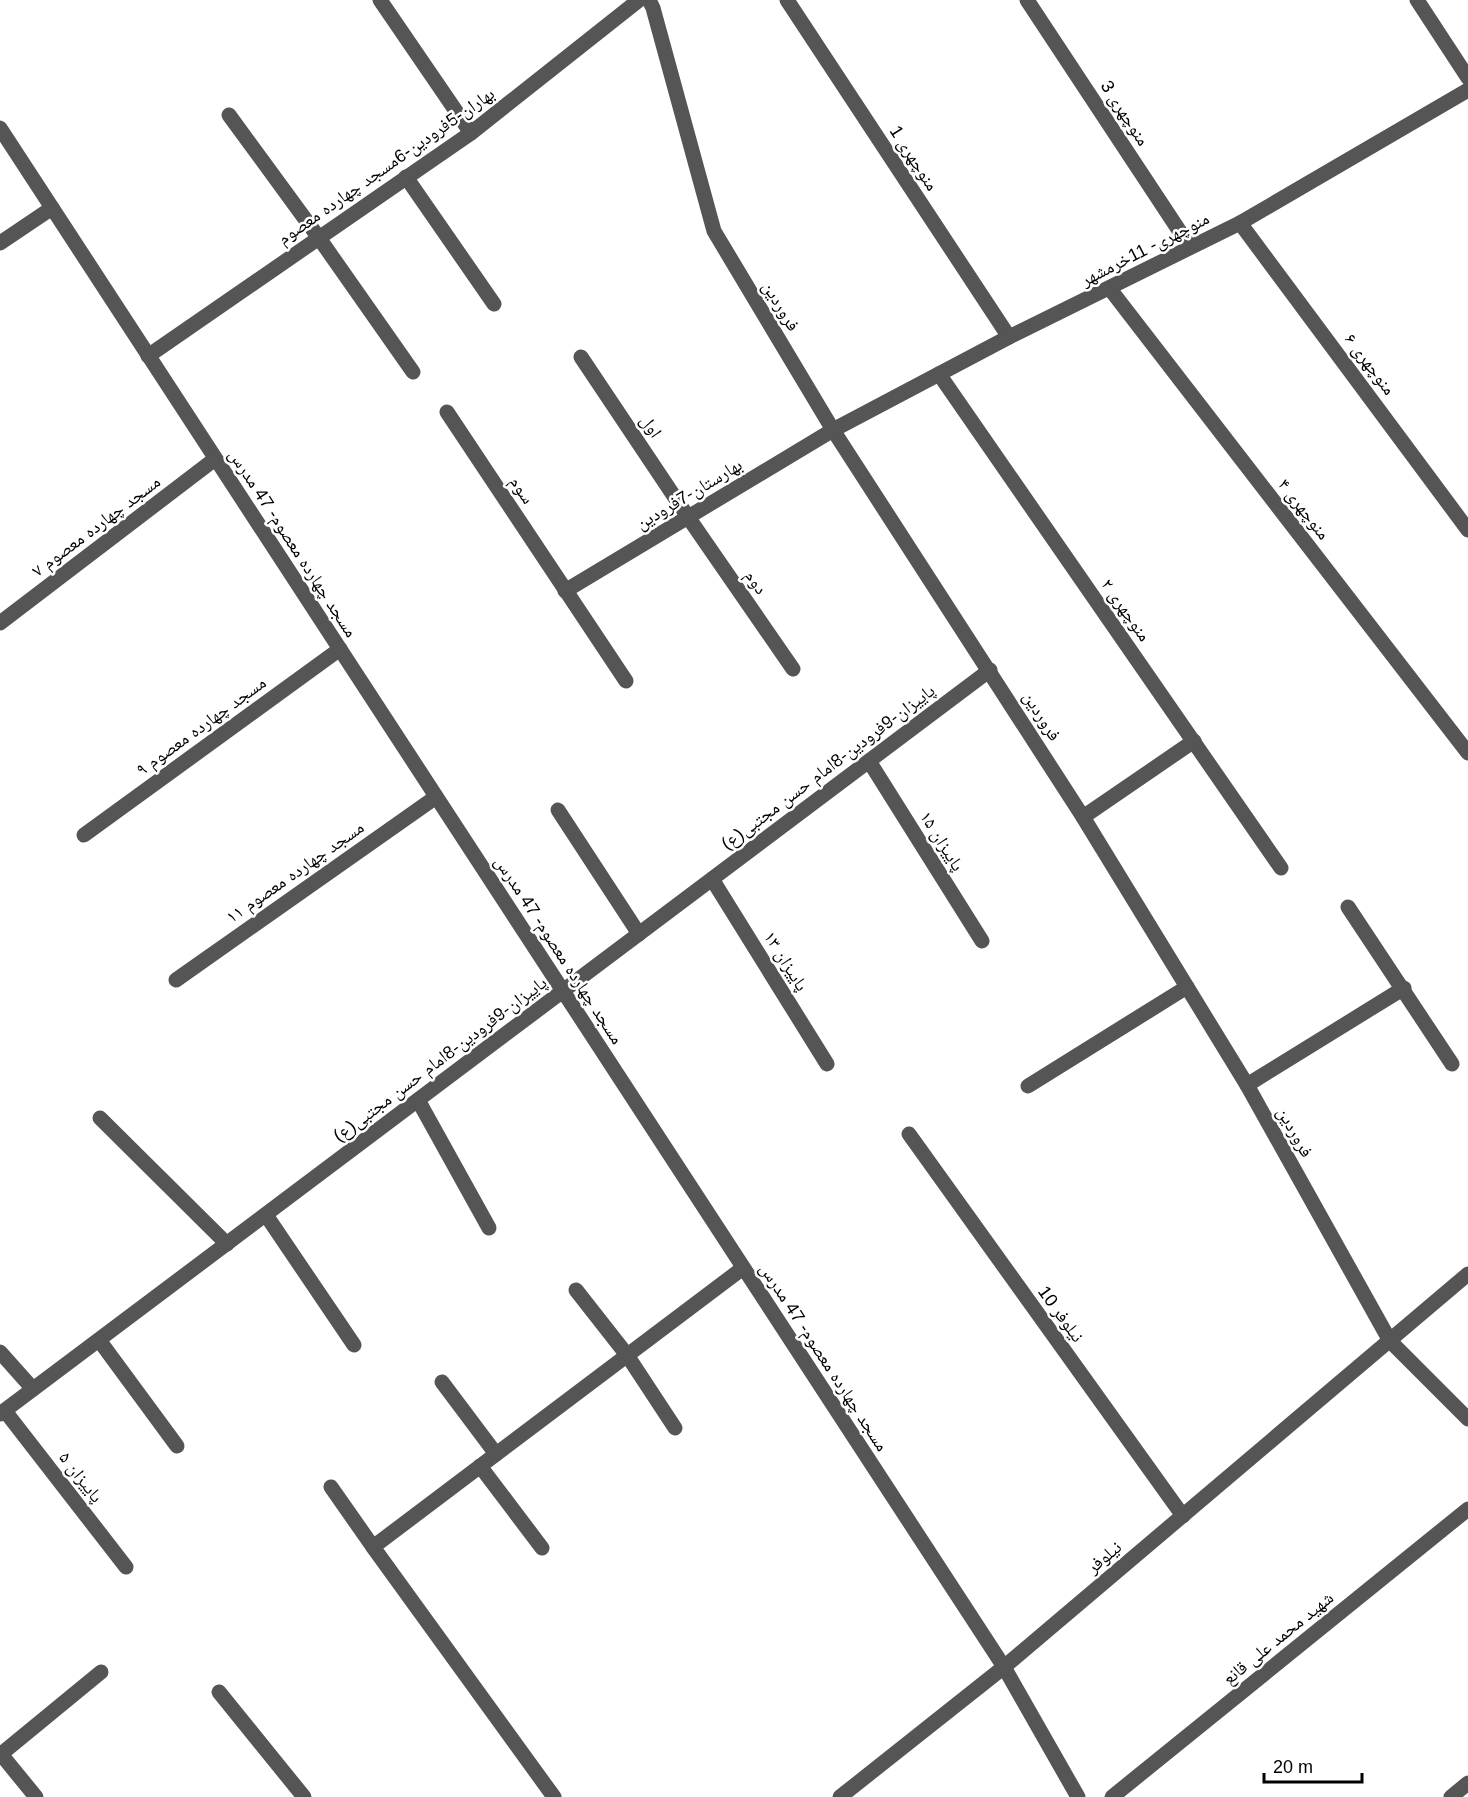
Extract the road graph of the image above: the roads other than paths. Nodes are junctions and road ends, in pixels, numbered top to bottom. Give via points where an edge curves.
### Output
1 (380, 0) edge
2 (639, 0) edge
3 (787, 0) edge
4 (1027, 0) edge
5 (1417, 0) edge
6 (656, 3) edge
7 (1468, 78) edge
8 (1468, 90) edge
9 (229, 115) dead end
10 (0, 128) edge
11 (471, 132) junction
12 (406, 177) junction
13 (52, 208) junction
14 (1240, 223) junction
15 (319, 238) junction
16 (0, 243) edge
17 (1190, 247) junction
18 (1110, 289) junction
19 (494, 304) dead end
20 (1009, 337) junction
21 (148, 356) junction
22 (581, 357) dead end
23 (413, 372) dead end
24 (939, 374) junction
25 (447, 412) dead end
26 (833, 430) junction
27 (215, 459) junction
28 (688, 517) junction
29 (1468, 530) edge
30 (565, 591) junction
31 (0, 623) edge
32 (340, 649) junction
33 (793, 669) dead end
34 (990, 670) junction
35 (626, 681) dead end
36 (1194, 741) junction
37 (1468, 753) edge
38 (869, 761) junction
39 (436, 797) junction
40 (558, 810) dead end
41 (1083, 817) junction
42 (84, 835) dead end
43 (1281, 868) dead end
44 (712, 879) junction
45 (1348, 907) dead end
46 (639, 934) junction
47 (982, 941) dead end
48 (176, 980) dead end
49 (1187, 987) junction
50 (1404, 988) junction
51 (563, 991) junction
52 (827, 1064) dead end
53 (1452, 1064) dead end
54 (1247, 1085) junction
55 (1028, 1086) dead end
56 (418, 1100) junction
57 (100, 1118) dead end
58 (909, 1134) dead end
59 (266, 1215) junction
60 (489, 1228) dead end
61 (227, 1244) junction
62 (743, 1268) junction
63 (1468, 1275) edge
64 (576, 1290) dead end
65 (99, 1340) junction
66 (1390, 1341) junction
67 (354, 1345) dead end
68 (0, 1352) edge
69 (627, 1355) junction
70 (442, 1382) dead end
71 (33, 1389) junction
72 (2, 1413) edge
73 (1468, 1419) edge
74 (675, 1428) dead end
75 (177, 1446) dead end
76 (496, 1454) junction
77 (480, 1466) junction
78 (331, 1487) dead end
79 (1468, 1509) edge
80 (1182, 1516) junction
81 (373, 1547) junction
82 (542, 1548) dead end
83 (126, 1567) dead end
84 (1004, 1667) junction
85 (101, 1672) dead end
86 (219, 1692) dead end
87 (0, 1754) edge
88 (1468, 1783) edge
89 (36, 1797) edge
90 (304, 1797) edge
91 (554, 1797) edge
92 (840, 1797) edge
93 (1078, 1797) edge
94 (1112, 1797) edge
95 (1451, 1797) edge

1 - 11 street
2 - 11 street, بهاران-5فرودین-6مسجد چهارده معصوم
3 - 20 street, منوچهری 1
4 - 17 street, منوچهری 3
5 - 7 street
6 - 26 street, فروردین via 714,231
8 - 14 street, منوچهری- 11خرمشهر
9 - 15 street
10 - 13 street, مسجد چهارده معصوم- 47 مدرس
11 - 12 street, بهاران-5فرودین-6مسجد چهارده معصوم
12 - 15 street, بهاران-5فرودین-6مسجد چهارده معصوم
12 - 19 street
13 - 16 street
13 - 21 street, مسجد چهارده معصوم- 47 مدرس
14 - 17 street, منوچهری- 11خرمشهر
14 - 29 street, منوچهری ۶
15 - 21 street, بهاران-5فرودین-6مسجد چهارده معصوم
15 - 23 street
17 - 18 street, منوچهری- 11خرمشهر
18 - 20 street, منوچهری- 11خرمشهر
18 - 37 street, منوچهری ۴
20 - 24 street, منوچهری- 11خرمشهر
21 - 27 street, مسجد چهارده معصوم- 47 مدرس
22 - 28 street, اول
24 - 26 street, منوچهری- 11خرمشهر
24 - 36 street, منوچهری ۲
25 - 30 street, سوم
26 - 28 street, بهارستان-7فرودین
26 - 34 street, فروردین
27 - 31 street, مسجد چهارده معصوم ۷
27 - 32 street, مسجد چهارده معصوم- 47 مدرس
28 - 30 street, بهارستان-7فرودین
28 - 33 street, دوم
30 - 35 street, سوم
32 - 39 street, مسجد چهارده معصوم- 47 مدرس
32 - 42 street, مسجد چهارده معصوم ۹
34 - 38 street, پاییزان-9فرودین-8امام حسن مجتبی(ع)
34 - 41 street, فروردین
36 - 41 street
36 - 43 street, منوچهری ۲
38 - 44 street, پاییزان-9فرودین-8امام حسن مجتبی(ع)
38 - 47 street, پاییزان ۱۵
39 - 48 street, مسجد چهارده معصوم ۱۱
39 - 51 street, مسجد چهارده معصوم- 47 مدرس
40 - 46 street
41 - 49 street, فروردین
44 - 46 street, پاییزان-9فرودین-8امام حسن مجتبی(ع)
44 - 52 street, پاییزان ۱۳
45 - 50 street
46 - 51 street, پاییزان-9فرودین-8امام حسن مجتبی(ع)
49 - 54 street, فروردین
49 - 55 street
50 - 53 street
50 - 54 street
51 - 56 street, پاییزان-9فرودین-8امام حسن مجتبی(ع)
51 - 62 street, مسجد چهارده معصوم- 47 مدرس
54 - 66 street, فروردین
56 - 59 street, پاییزان-9فرودین-8امام حسن مجتبی(ع)
56 - 60 street
57 - 61 street
58 - 80 street, نیلوفر 10
59 - 61 street, پاییزان-9فرودین-8امام حسن مجتبی(ع)
59 - 67 street
61 - 65 street, پاییزان-9فرودین-8امام حسن مجتبی(ع)
62 - 69 street
62 - 84 street, مسجد چهارده معصوم- 47 مدرس
63 - 66 street, نیلوفر
64 - 69 street
65 - 71 street, پاییزان-9فرودین-8امام حسن مجتبی(ع)
65 - 75 street
66 - 73 street, فروردین
66 - 80 street, نیلوفر
68 - 71 street
69 - 74 street
69 - 76 street
70 - 76 street
71 - 72 street, پاییزان-9فرودین-8امام حسن مجتبی(ع)
72 - 83 street, پاییزان ۵
76 - 77 street
77 - 81 street
77 - 82 street
78 - 81 street
79 - 94 street, شهید محمد علی قانع
80 - 84 street, نیلوفر
81 - 91 street
84 - 92 street, نیلوفر
84 - 93 street, مسجد چهارده معصوم- 47 مدرس
85 - 87 street
86 - 90 street
87 - 89 street
88 - 95 street

